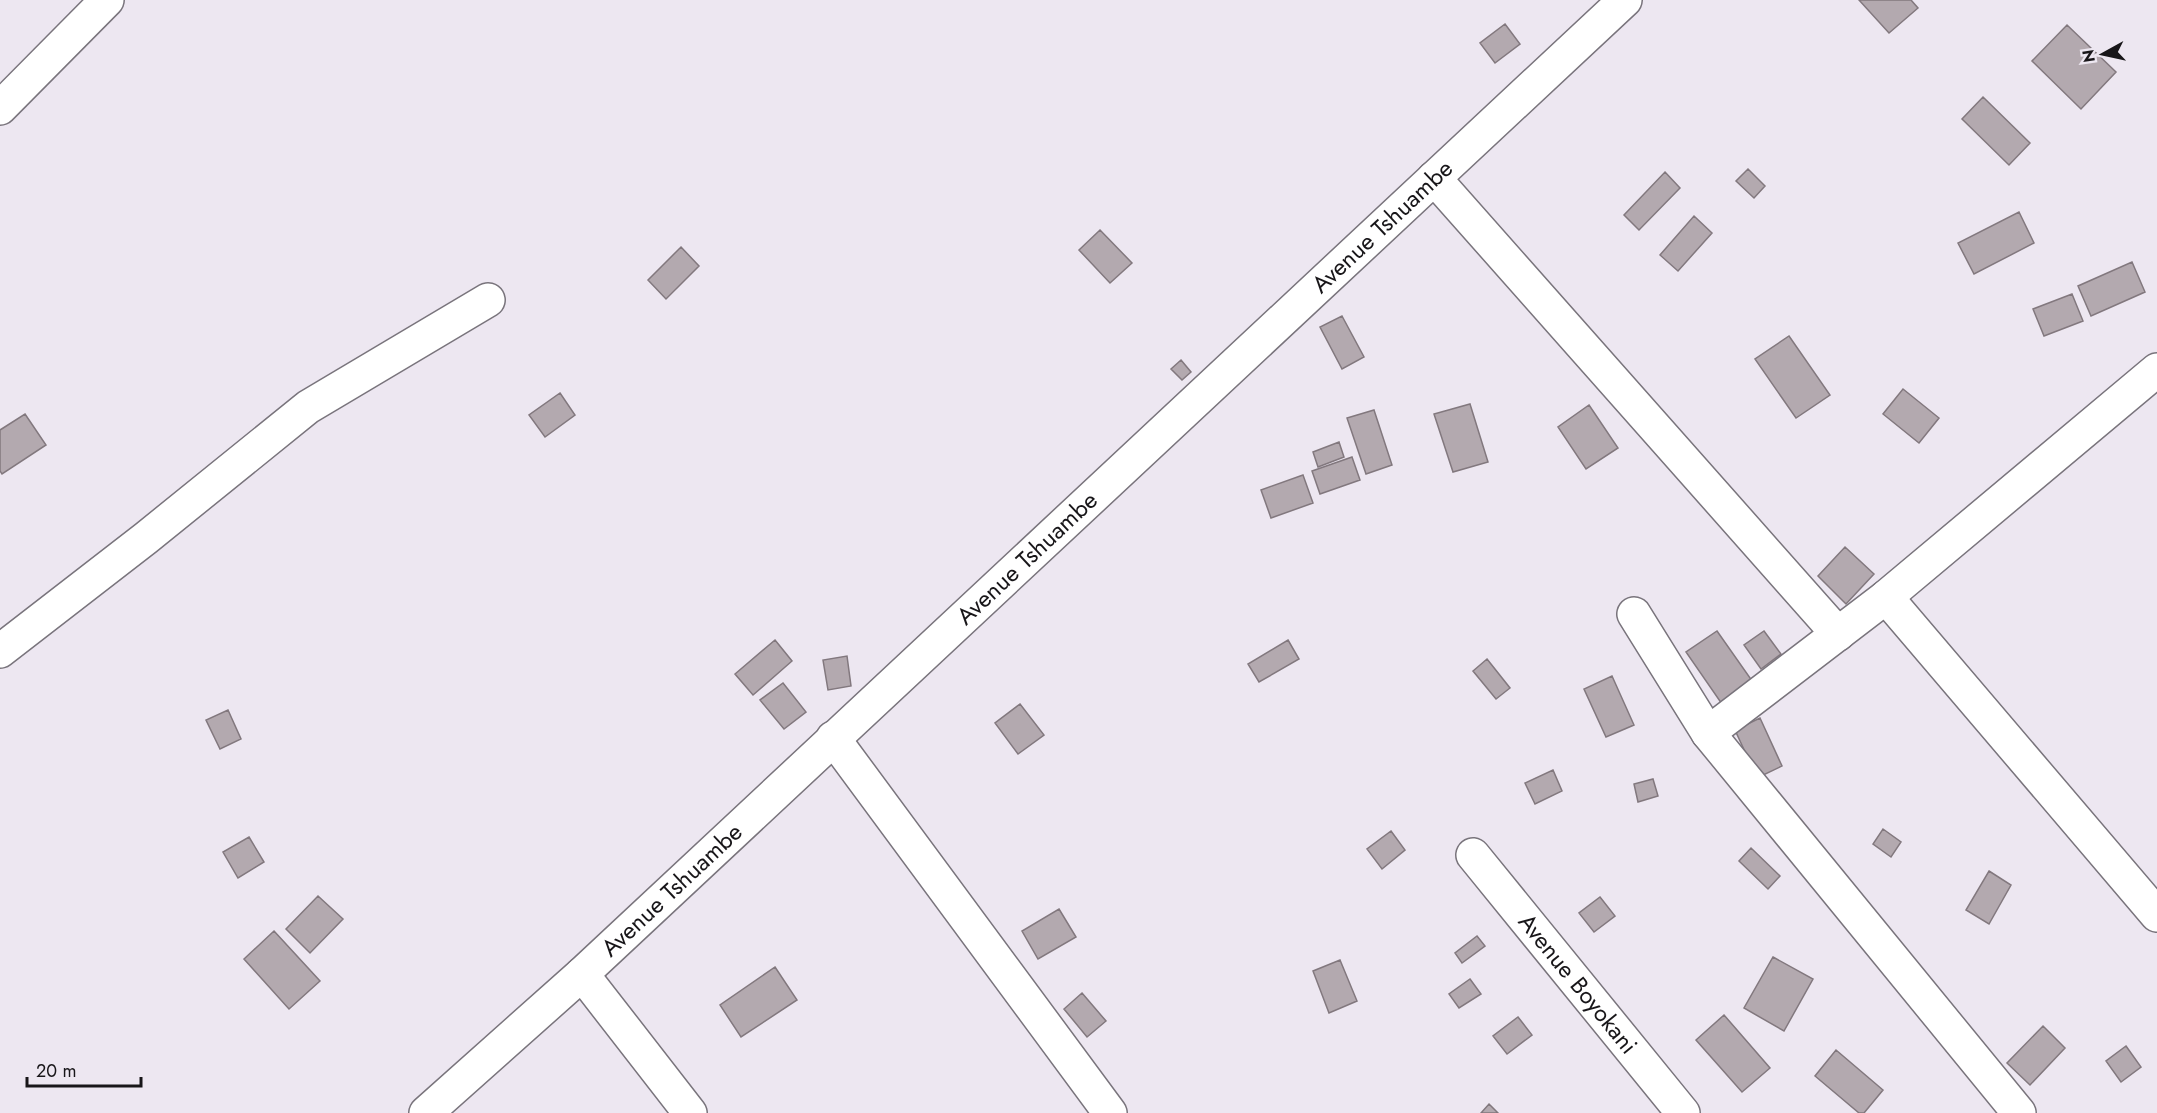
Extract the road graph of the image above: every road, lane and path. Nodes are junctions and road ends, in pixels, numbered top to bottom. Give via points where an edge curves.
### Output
1 (107, 0) edge
2 (1625, 0) edge
3 (0, 108) edge
4 (1434, 178) junction
5 (488, 300) dead end
6 (2157, 370) edge
7 (1886, 597) junction
8 (1634, 614) dead end
9 (1838, 634) junction
10 (0, 651) edge
11 (1708, 733) junction
12 (833, 738) junction
13 (1473, 855) dead end
14 (2157, 915) edge
15 (582, 974) junction
16 (426, 1113) edge
17 (690, 1113) edge
18 (1110, 1113) edge
19 (1683, 1113) edge
20 (2019, 1113) edge

1 - 3 street
2 - 4 street, Avenue Tshuambe
4 - 9 street
4 - 12 street, Avenue Tshuambe
5 - 10 street via 308,407
6 - 7 street
7 - 9 street
7 - 14 street
8 - 11 street
9 - 11 street
11 - 20 street
12 - 15 street, Avenue Tshuambe
12 - 18 street
13 - 19 street, Avenue Boyokani
15 - 16 street, Avenue Tshuambe
15 - 17 street

